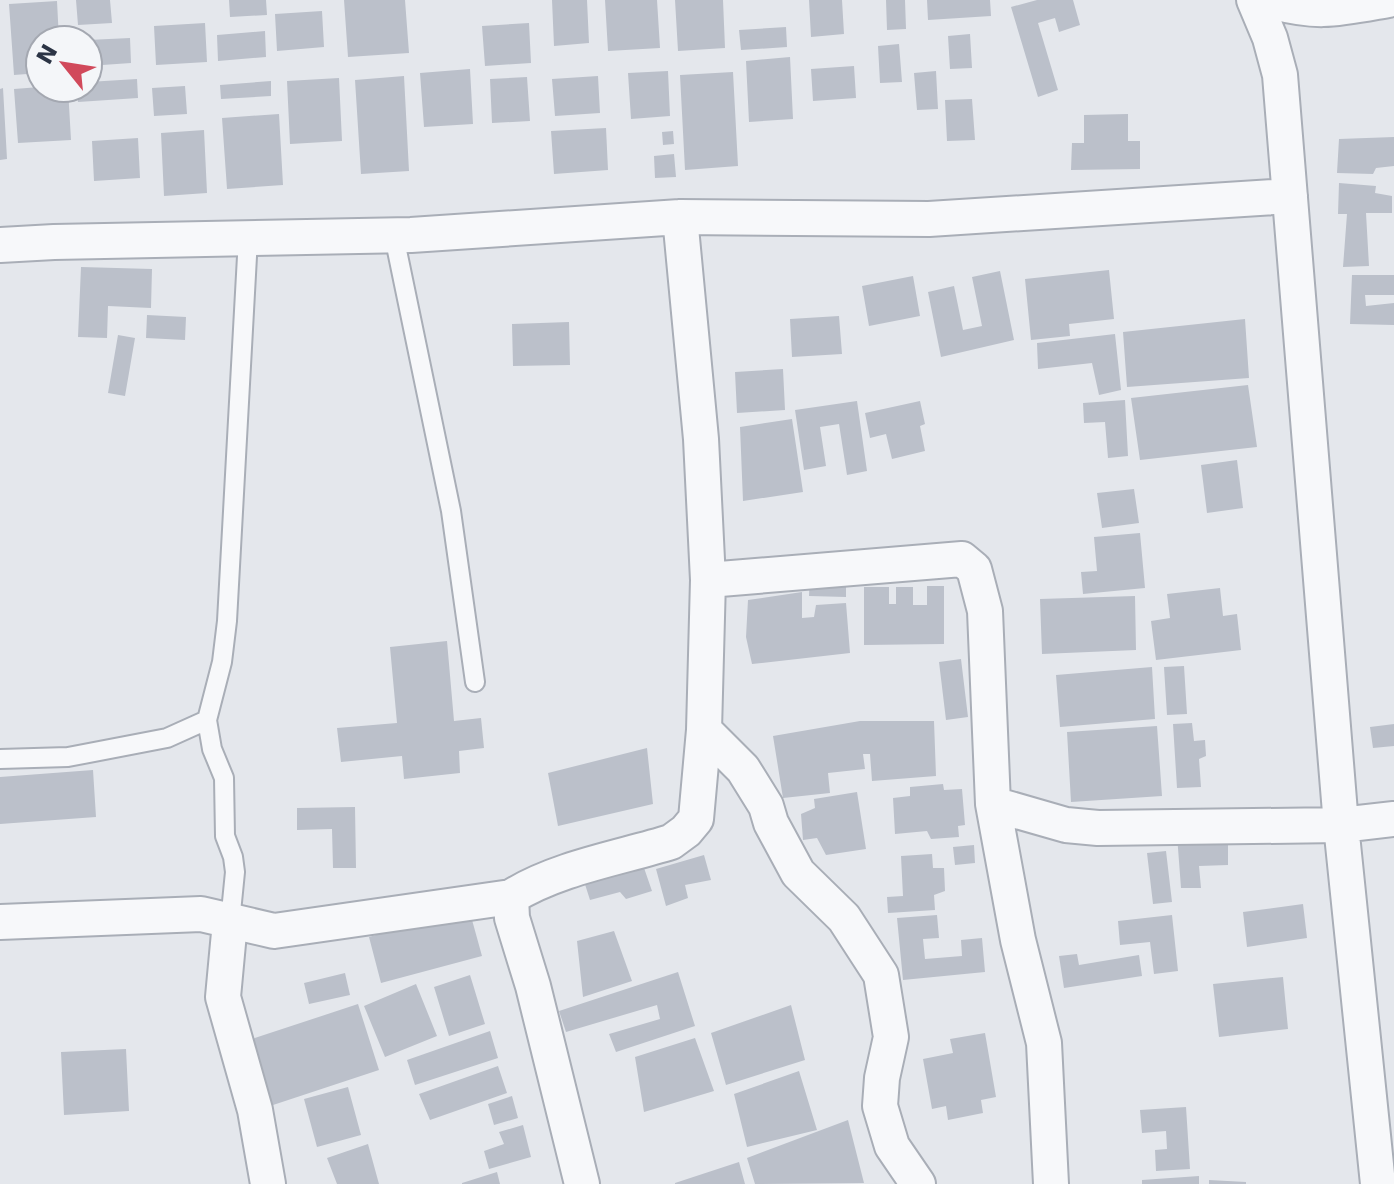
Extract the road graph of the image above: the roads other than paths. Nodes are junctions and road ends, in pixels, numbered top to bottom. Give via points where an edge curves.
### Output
1 (1254, 0) edge
2 (1267, 0) edge
3 (1388, 0) edge
4 (1290, 196) junction
5 (680, 217) junction
6 (394, 236) junction
7 (248, 238) junction
8 (0, 245) edge
9 (708, 580) junction
10 (475, 682) dead end
11 (207, 720) junction
12 (704, 730) junction
13 (0, 759) edge
14 (993, 804) junction
15 (1394, 819) edge
16 (1341, 825) junction
17 (511, 897) junction
18 (0, 922) edge
19 (230, 922) junction
20 (1046, 1180) edge
21 (268, 1184) edge
22 (582, 1184) edge
23 (918, 1184) edge
24 (1378, 1184) edge

1 - 4 street via 1280,75
2 - 3 street via 1301,10
4 - 5 street via 929,219
4 - 16 street
5 - 6 street
5 - 9 street
6 - 7 street
6 - 10 lane via 451,511
7 - 8 street
7 - 11 lane via 227,621
9 - 12 street
9 - 14 street via 962,559 974,569 985,611
11 - 13 lane via 153,741 68,757
11 - 19 lane via 224,778 225,836 235,872
12 - 17 street via 696,819 686,831 671,842 554,875
12 - 23 street via 743,769 798,873 844,918 881,975 891,1037 880,1106 892,1146
14 - 16 street via 1066,825 1098,828
14 - 20 street via 1044,1043
15 - 16 street
16 - 24 street
17 - 19 street via 274,931
17 - 22 street via 512,918
18 - 19 street via 201,914
19 - 21 street via 223,997 255,1110

